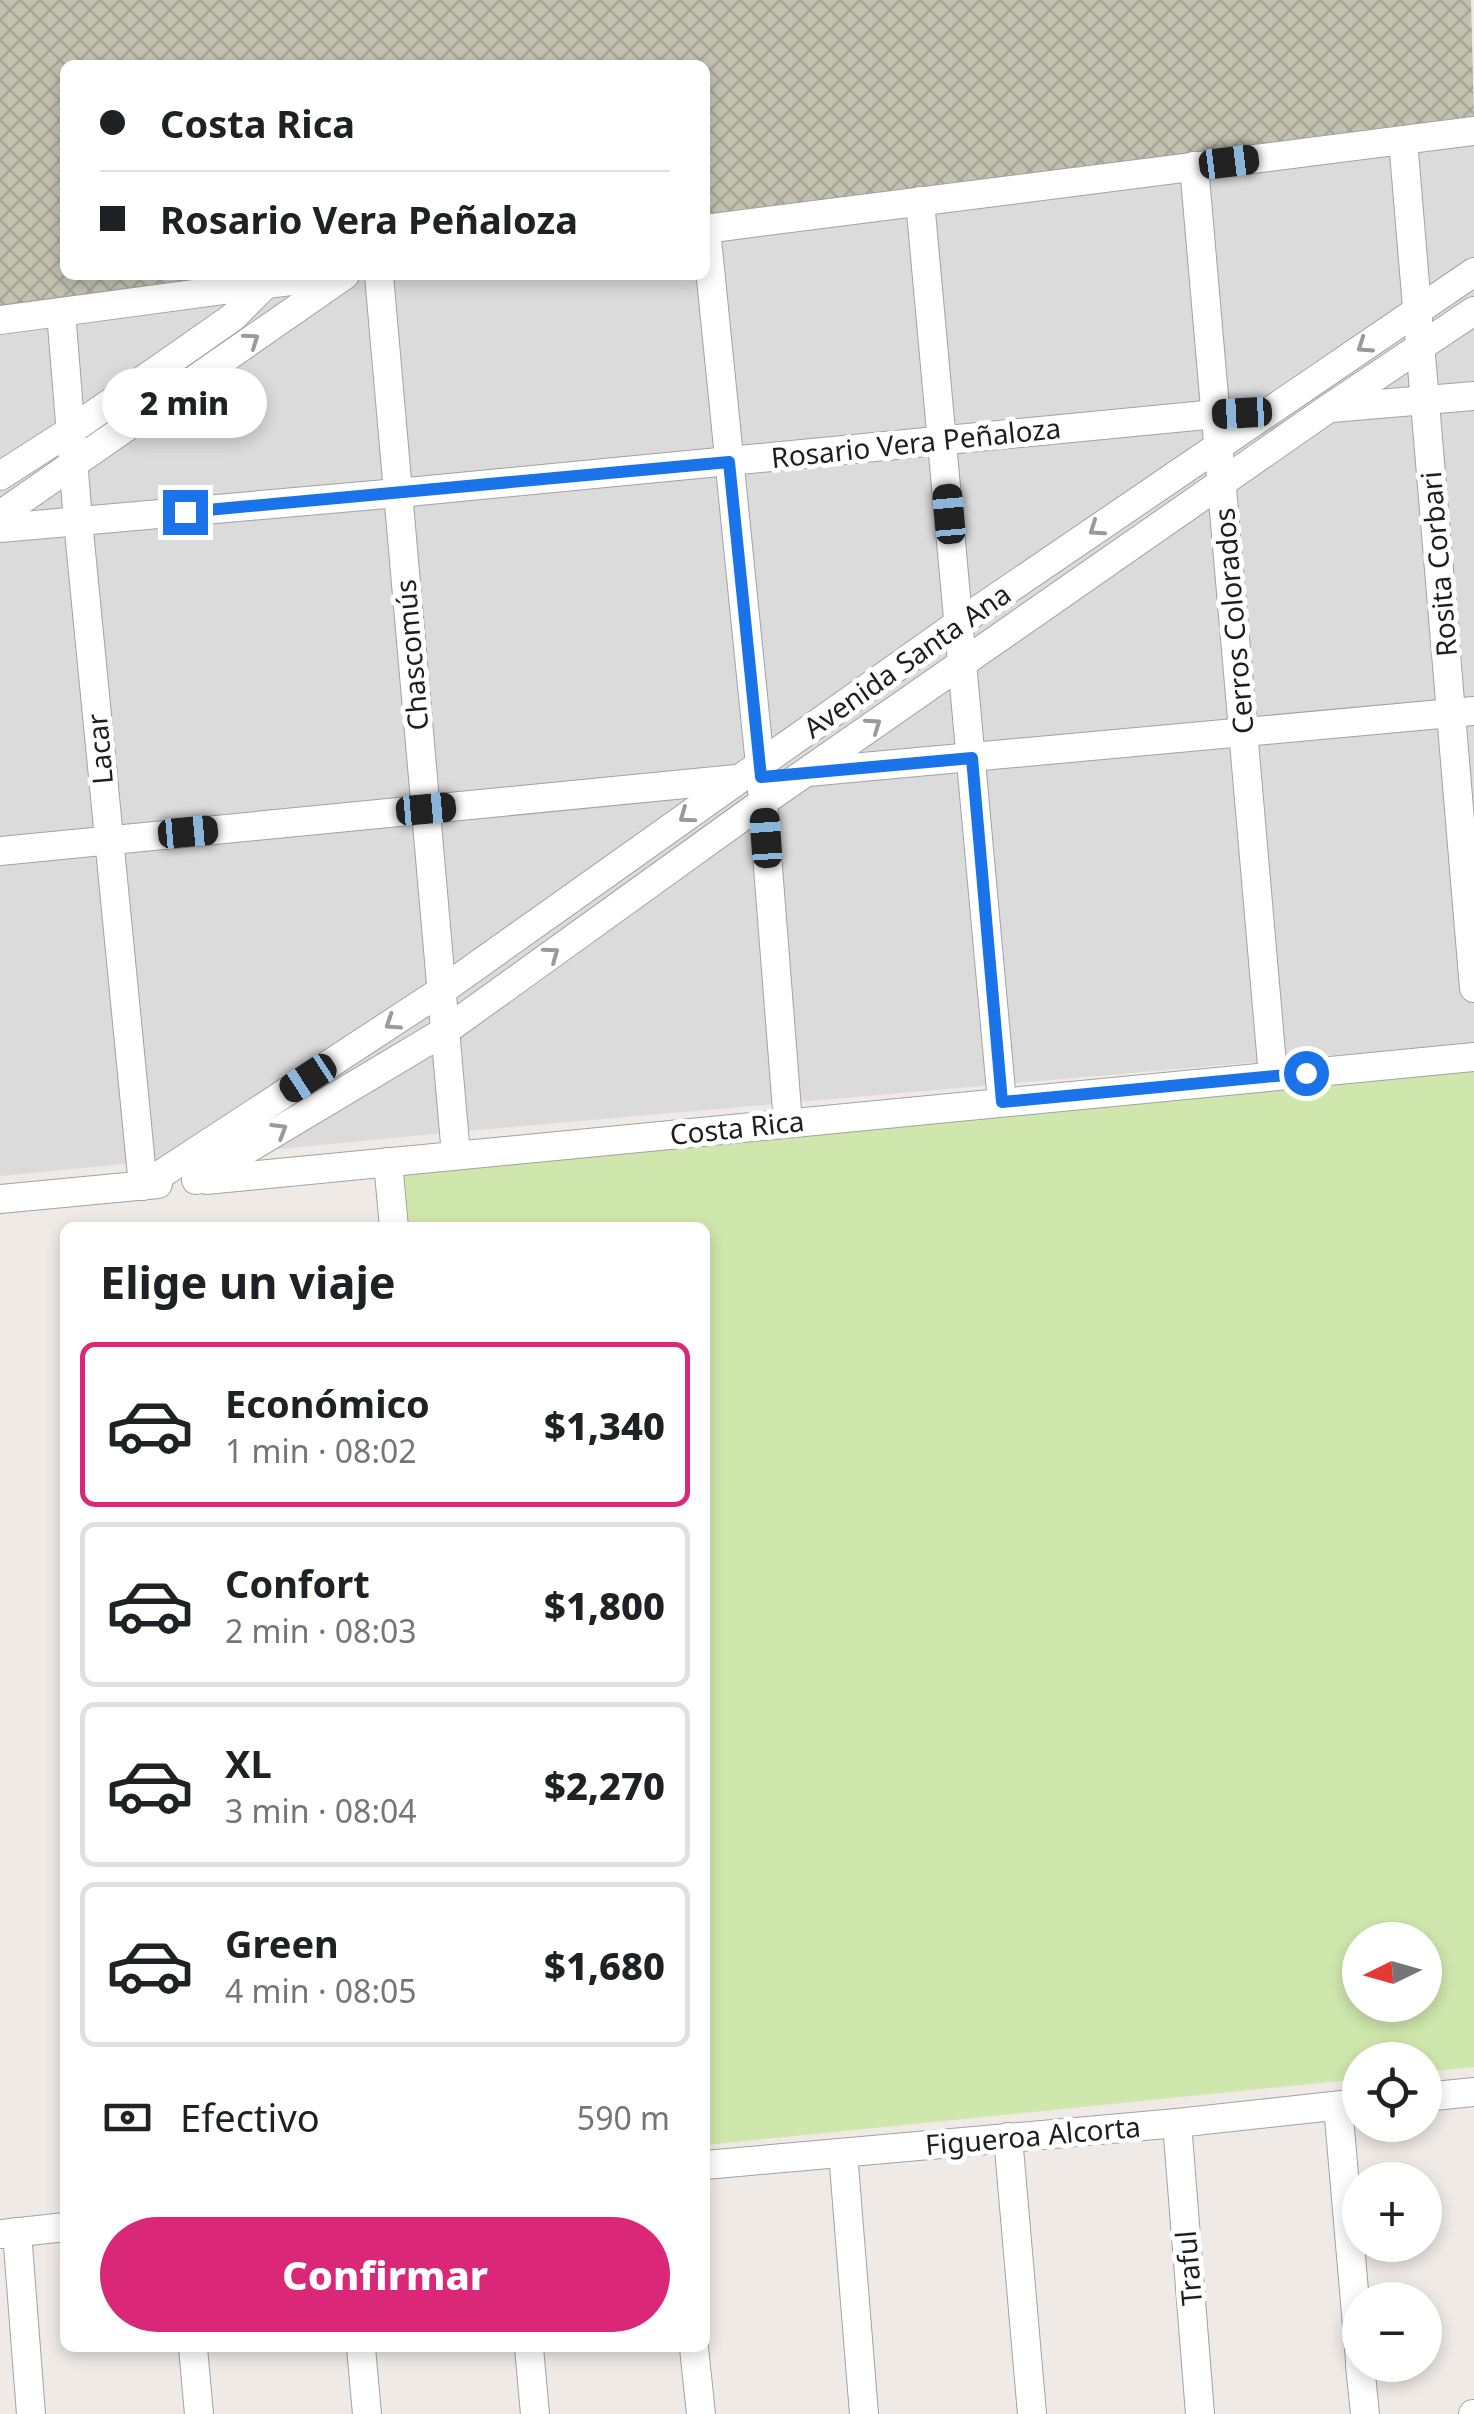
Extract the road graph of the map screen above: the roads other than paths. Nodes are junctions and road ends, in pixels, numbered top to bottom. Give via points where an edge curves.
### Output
1 (1474, 131) edge
2 (1403, 140) junction
3 (1194, 166) junction
4 (920, 201) junction
5 (710, 228) edge
6 (1474, 272) edge
7 (710, 278) edge
8 (303, 280) edge
9 (338, 280) edge
10 (379, 280) edge
11 (264, 286) junction
12 (1417, 309) junction
13 (1474, 311) edge
14 (61, 312) junction
15 (0, 320) edge
16 (1420, 345) junction
17 (1474, 396) edge
18 (1425, 400) junction
19 (1328, 408) junction
20 (1268, 412) junction
21 (1216, 414) junction
22 (70, 431) junction
23 (942, 441) junction
24 (1218, 445) junction
25 (729, 462) junction
26 (73, 464) junction
27 (0, 476) edge
28 (1222, 483) junction
29 (398, 493) junction
30 (0, 516) edge
31 (78, 521) junction
32 (0, 528) edge
33 (959, 624) junction
34 (963, 664) junction
35 (1463, 712) edge
36 (1244, 732) junction
37 (972, 758) junction
38 (806, 772) junction
39 (756, 781) junction
40 (426, 809) junction
41 (108, 839) junction
42 (0, 851) edge
43 (1474, 988) edge
44 (441, 991) junction
45 (445, 1032) junction
46 (1474, 1057) edge
47 (1273, 1076) junction
48 (1002, 1102) junction
49 (788, 1123) junction
50 (456, 1155) junction
51 (388, 1162) junction
52 (196, 1180) junction
53 (142, 1186) junction
54 (0, 1200) edge
55 (393, 1222) edge
56 (1474, 2092) edge
57 (1442, 2095) edge
58 (1342, 2106) edge
59 (1177, 2123) junction
60 (1008, 2137) junction
61 (1351, 2142) edge
62 (843, 2154) junction
63 (710, 2165) edge
64 (60, 2228) edge
65 (8, 2233) edge
66 (1357, 2282) edge
67 (193, 2352) edge
68 (362, 2352) edge
69 (529, 2352) edge
70 (694, 2352) edge
71 (1362, 2382) edge
72 (31, 2414) edge
73 (199, 2414) edge
74 (367, 2414) edge
75 (535, 2414) edge
76 (701, 2414) edge
77 (864, 2414) edge
78 (1032, 2414) edge
79 (1200, 2414) edge
80 (1365, 2414) edge

1 - 2 street
2 - 3 street
2 - 12 street, Rosita Corbari
3 - 4 street
3 - 21 street, Cerros Colorados
4 - 5 street
4 - 23 street
6 - 12 street, Avenida Santa Ana
7 - 25 street
8 - 11 street
26 -> 9 street
10 - 29 street, Chascomús
11 - 14 street
11 - 22 street via 232,317
12 - 16 street, Rosita Corbari
12 -> 20 street, Avenida Santa Ana
13 - 16 street, Avenida Santa Ana
14 - 15 street
14 - 22 street, Lacar
16 - 18 street, Rosita Corbari
16 - 19 street, Avenida Santa Ana
17 - 18 street, Rosario Vera Peñaloza
18 - 19 street, Rosario Vera Peñaloza
18 - 35 street, Rosita Corbari
19 - 20 street, Rosario Vera Peñaloza
19 - 28 street, Avenida Santa Ana
20 - 21 street, Rosario Vera Peñaloza
20 - 24 street, Avenida Santa Ana
21 - 23 street, Rosario Vera Peñaloza
21 - 24 street, Cerros Colorados
22 - 26 street, Lacar
22 - 27 street
23 - 25 street, Rosario Vera Peñaloza
23 - 33 street
24 - 28 street, Cerros Colorados
24 -> 33 street, Avenida Santa Ana
25 - 29 street, Rosario Vera Peñaloza
25 - 39 street
26 - 30 street
26 - 31 street, Lacar
28 - 34 street, Avenida Santa Ana
28 - 36 street, Cerros Colorados
29 - 31 street, Rosario Vera Peñaloza
29 - 40 street, Chascomús
31 - 32 street, Rosario Vera Peñaloza
31 - 41 street, Lacar
33 - 34 street
33 - 39 street, Avenida Santa Ana
34 - 37 street
38 -> 34 street, Avenida Santa Ana
35 - 36 street
35 - 43 street, Rosita Corbari
36 - 37 street
36 - 47 street, Cerros Colorados
37 - 38 street
37 - 48 street
38 - 39 street, Avenida Santa Ana
39 - 40 street
39 -> 44 street, Avenida Santa Ana
45 -> 39 street, Avenida Santa Ana
39 - 49 street
40 - 41 street
40 - 44 street, Chascomús
41 - 42 street
41 - 53 street, Lacar
44 - 45 street, Chascomús
44 -> 53 street, Avenida Santa Ana
45 - 50 street, Chascomús
52 -> 45 street, Avenida Santa Ana
46 - 47 street, Costa Rica
47 - 48 street, Costa Rica
48 - 49 street, Costa Rica
49 - 50 street, Costa Rica
50 - 51 street, Costa Rica
51 - 52 street, Costa Rica
51 - 55 street
52 - 53 street, Costa Rica
53 - 54 street, Costa Rica
56 - 57 street
58 - 59 street, Figueroa Alcorta
59 - 60 street, Figueroa Alcorta
59 - 79 street, Traful
60 - 62 street, Figueroa Alcorta
60 - 78 street
61 - 66 street
62 - 63 street, Figueroa Alcorta
62 - 77 street
64 - 65 street
65 - 72 street
67 - 73 street
68 - 74 street
69 - 75 street
70 - 76 street
71 - 80 street

